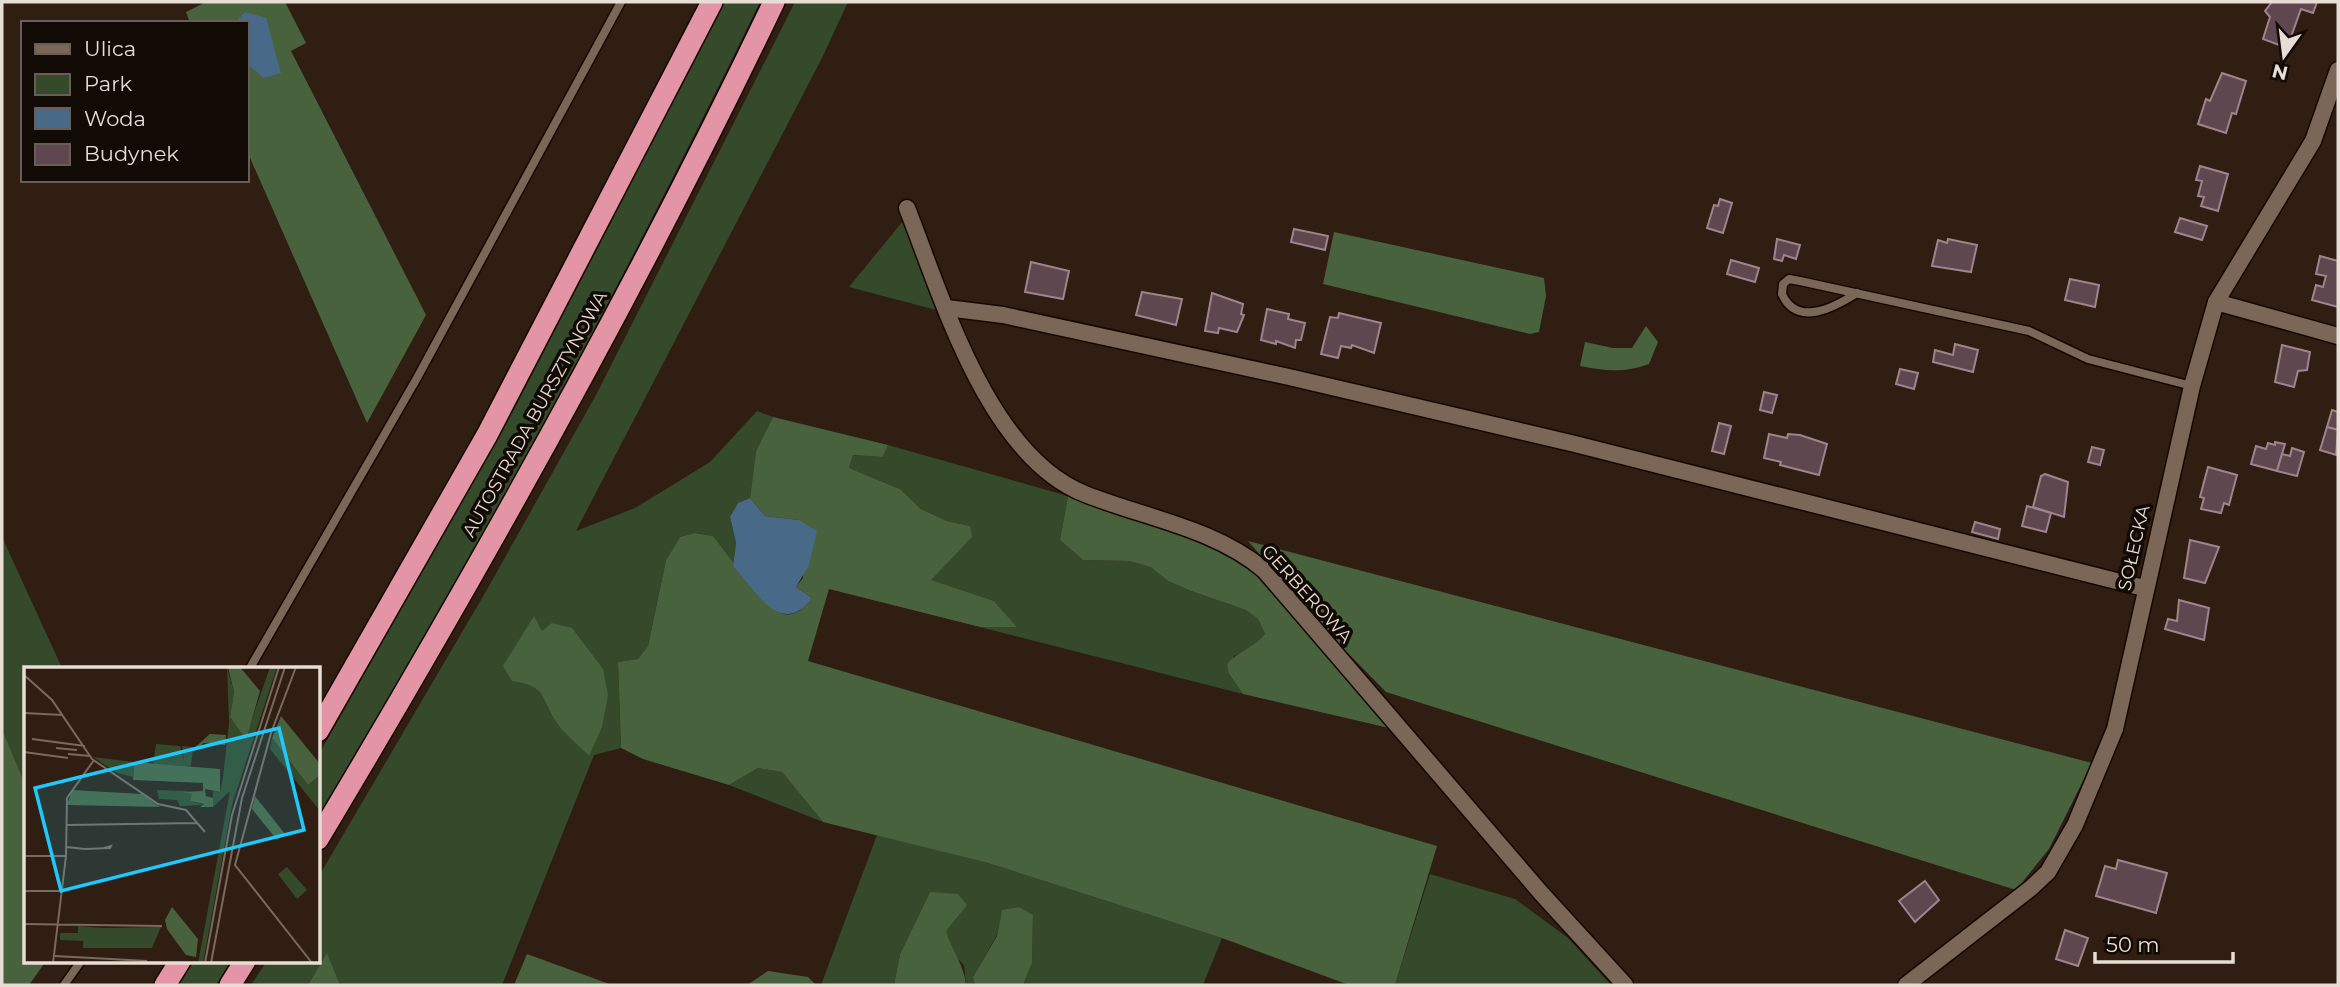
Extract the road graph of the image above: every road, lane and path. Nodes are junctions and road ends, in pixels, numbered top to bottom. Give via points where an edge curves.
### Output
1 (621, 2) edge
2 (712, 2) edge
3 (774, 2) edge
4 (2338, 70) edge
5 (907, 208) dead end
6 (1857, 293) junction
7 (2217, 302) junction
8 (947, 308) junction
9 (2338, 336) edge
10 (2192, 386) junction
11 (2144, 588) junction
12 (251, 667) edge
13 (320, 727) edge
14 (320, 836) edge
15 (80, 962) edge
16 (179, 962) edge
17 (244, 962) edge
18 (64, 985) edge
19 (165, 985) edge
20 (230, 985) edge
21 (1625, 985) edge
22 (1906, 985) edge

1 - 12 lane via 417,379
2 - 13 highway, AUTOSTRADA BURSZTYNOWA via 487,435
3 - 14 highway, AUTOSTRADA BURSZTYNOWA via 614,317 478,566
4 - 7 street, SOŁECKA via 2313,141
5 - 8 street, GERBEROWA
6 - 6 lane via 1833,308 1807,313 1793,309 1782,294 1789,279
6 - 10 lane via 2029,331 2088,359
7 - 9 street
7 - 10 street, SOŁECKA
8 - 11 street via 1003,316 1586,446
8 - 21 street, GERBEROWA via 981,386 1043,470 1085,494 1224,543 1264,570
10 - 11 street, SOŁECKA
11 - 22 street, SOŁECKA via 2115,729 2059,856 2031,888
15 - 18 lane
16 - 19 highway
17 - 20 highway

